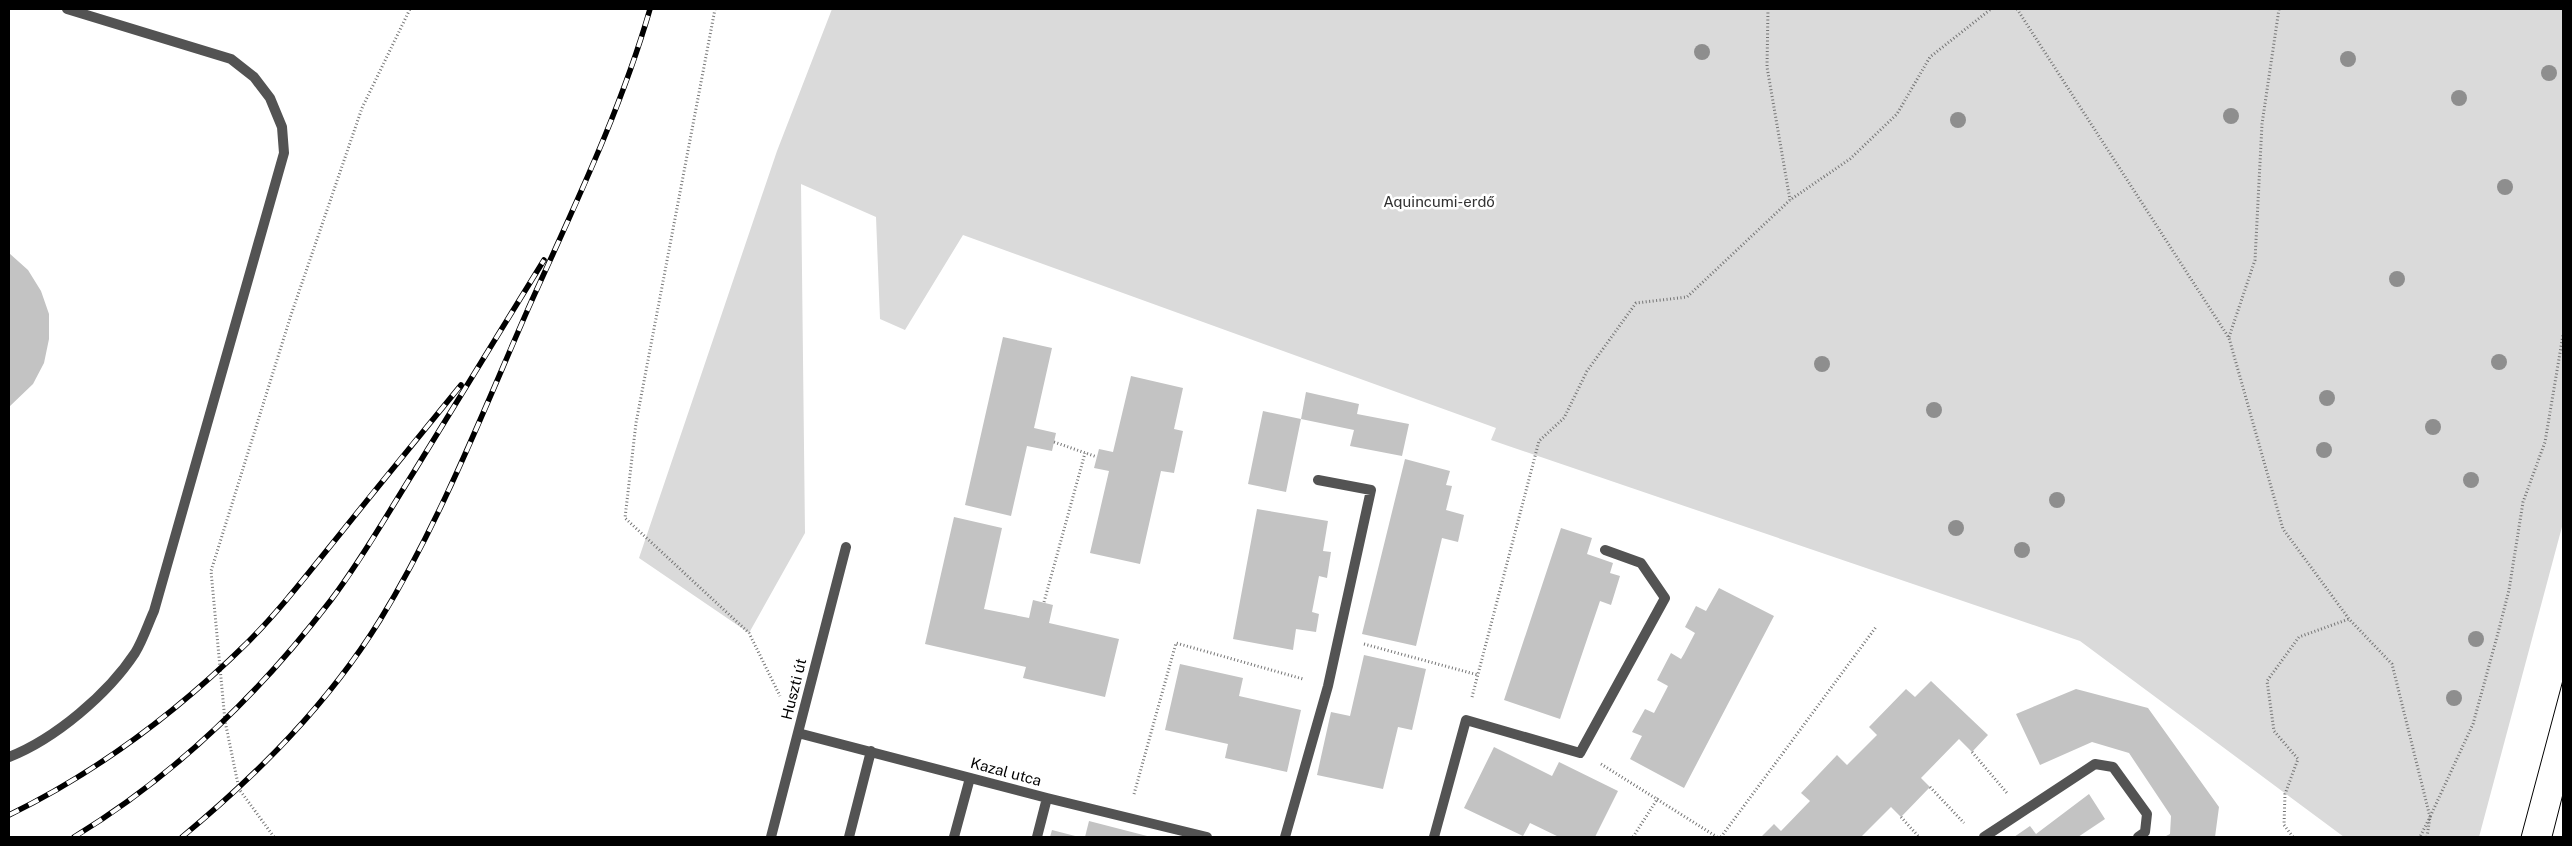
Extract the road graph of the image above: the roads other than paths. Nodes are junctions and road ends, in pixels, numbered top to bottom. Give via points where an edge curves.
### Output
1 (67, 9) edge
2 (1318, 480) dead end
3 (846, 547) dead end
4 (1606, 550) dead end
5 (798, 733) junction
6 (871, 751) junction
7 (9, 757) edge
8 (970, 778) junction
9 (1047, 798) junction
10 (770, 837) edge
11 (848, 837) edge
12 (954, 837) edge
13 (1038, 837) edge
14 (1207, 837) edge
15 (1286, 837) edge
16 (1434, 837) edge
17 (1984, 837) edge
18 (2138, 837) edge

1 - 7 street via 231,59 254,76 270,98 282,127 284,153 154,611 135,652 100,695 68,722
2 - 15 street via 1371,490 1328,686
3 - 5 street, Huszti út
4 - 16 street via 1641,563 1666,598 1580,753 1466,720
5 - 6 street, Kazal utca
5 - 10 street, Huszti út
6 - 8 street, Kazal utca
6 - 11 street
8 - 9 street, Kazal utca
8 - 12 street
9 - 13 street
9 - 14 street, Kazal utca
17 - 18 street via 2095,764 2113,767 2147,814 2144,832

